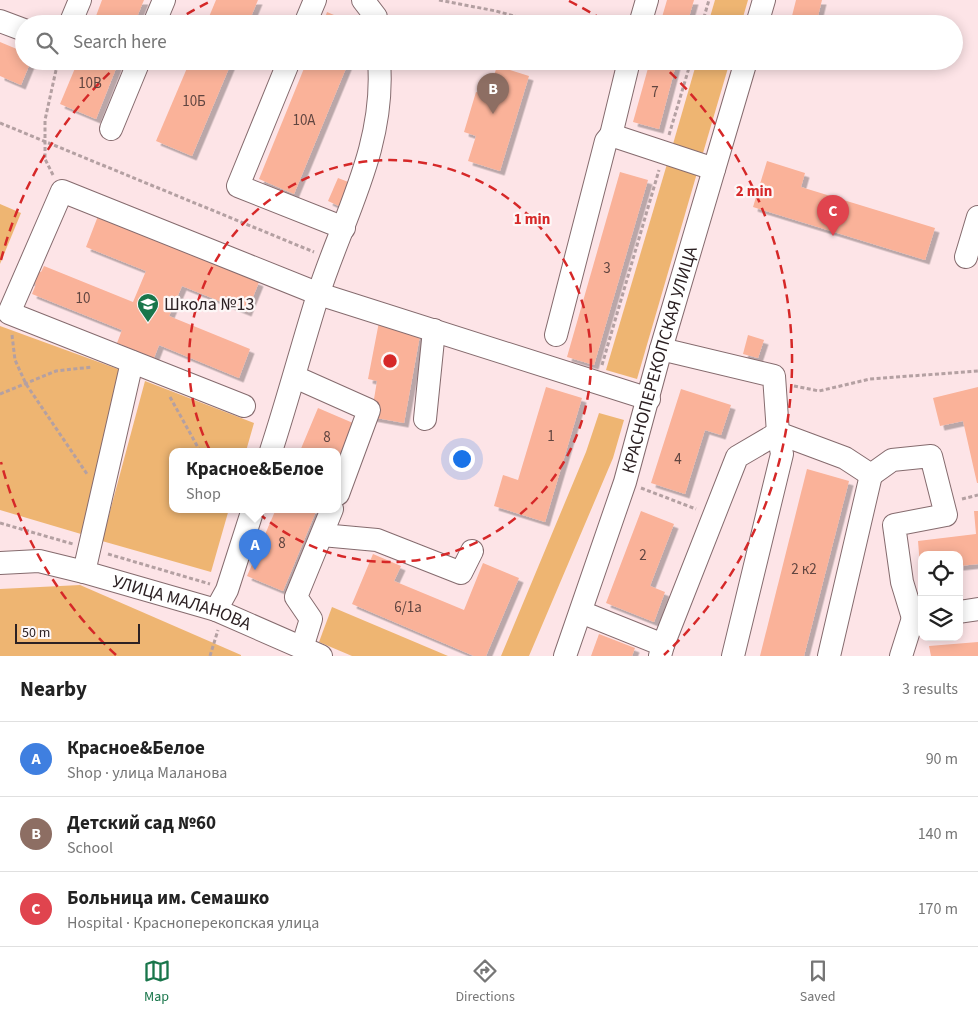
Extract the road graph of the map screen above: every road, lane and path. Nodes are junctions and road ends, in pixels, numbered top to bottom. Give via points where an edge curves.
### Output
1 (80, 0) edge
2 (164, 0) edge
3 (315, 0) edge
4 (363, 0) edge
5 (439, 0) edge
6 (647, 0) edge
7 (709, 0) edge
8 (764, 0) edge
9 (74, 15) edge
10 (158, 15) edge
11 (309, 15) edge
12 (374, 15) edge
13 (510, 15) edge
14 (643, 15) edge
15 (705, 15) edge
16 (760, 15) edge
17 (0, 21) edge
18 (15, 27) edge
19 (56, 70) edge
20 (135, 70) edge
21 (285, 70) edge
22 (379, 70) edge
23 (627, 70) edge
24 (688, 70) edge
25 (743, 70) edge
26 (0, 123) edge
27 (111, 128) dead end
28 (611, 135) junction
29 (45, 142) junction
30 (664, 152) junction
31 (714, 169) junction
32 (62, 191) junction
33 (978, 217) edge
34 (344, 228) junction
35 (321, 254) dead end
36 (966, 257) dead end
37 (319, 294) junction
38 (9, 313) junction
39 (434, 330) junction
40 (556, 334) dead end
41 (660, 349) junction
42 (127, 360) junction
43 (155, 371) junction
44 (978, 371) edge
45 (295, 377) junction
46 (774, 380) junction
47 (598, 383) junction
48 (26, 384) junction
49 (0, 394) edge
50 (649, 399) junction
51 (244, 406) dead end
52 (425, 419) dead end
53 (778, 433) junction
54 (198, 448) edge
55 (272, 448) edge
56 (871, 475) junction
57 (624, 482) junction
58 (341, 486) edge
59 (102, 496) junction
60 (252, 513) edge
61 (330, 513) edge
62 (714, 516) junction
63 (0, 523) edge
64 (322, 535) junction
65 (0, 549) edge
66 (90, 549) junction
67 (472, 551) dead end
68 (38, 561) junction
69 (0, 563) edge
70 (84, 572) junction
71 (227, 590) junction
72 (978, 609) edge
73 (963, 611) edge
74 (220, 612) junction
75 (581, 612) junction
76 (917, 617) edge
77 (661, 650) edge
78 (311, 652) edge
79 (210, 656) edge
80 (565, 656) edge
81 (734, 656) edge
82 (829, 656) edge
83 (901, 656) edge

1 - 9 street
2 - 10 street
3 - 11 street
4 - 12 street
5 - 13 path
6 - 14 street
7 - 15 path
8 - 16 street
17 - 18 street
19 - 29 path via 44,120
20 - 27 street
21 - 34 street via 238,186
22 - 34 street via 378,122
23 - 28 street
24 - 30 path
25 - 31 street, КРАСНОПЕРЕКОПСКАЯ УЛИЦА
26 - 29 path
28 - 30 street
28 - 40 street via 606,141
29 - 32 path via 45,159
29 - 35 path
30 - 31 street
30 - 47 path
31 - 41 street, КРАСНОПЕРЕКОПСКАЯ УЛИЦА
32 - 37 street
32 - 38 street
33 - 36 street
34 - 37 street
37 - 39 street
37 - 45 street
38 - 42 street
38 - 48 path via 15,360
39 - 47 street
39 - 52 street
41 - 46 street via 774,376
41 - 50 street, КРАСНОПЕРЕКОПСКАЯ УЛИЦА
42 - 43 street
42 - 48 path via 56,371
42 - 59 street
43 - 51 street
43 - 54 path
44 - 46 path via 870,379 819,391
45 - 55 street
45 - 58 street via 369,410
46 - 53 street
47 - 50 street
48 - 49 path
48 - 59 path
50 - 57 street, КРАСНОПЕРЕКОПСКАЯ УЛИЦА
53 - 56 street via 845,458
53 - 62 street via 737,457
53 - 81 street via 782,454
56 - 76 street via 892,460 931,456 946,515 894,525 902,582
56 - 82 street
57 - 62 path
57 - 75 street, КРАСНОПЕРЕКОПСКАЯ УЛИЦА
59 - 66 street
60 - 71 street
61 - 64 street
62 - 77 street
63 - 66 path
64 - 67 street via 377,540 461,573
64 - 78 street via 296,597 311,619
65 - 68 street, УЛИЦА МАЛАНОВА
66 - 70 street
66 - 71 path
68 - 69 street, УЛИЦА МАЛАНОВА
68 - 70 street, УЛИЦА МАЛАНОВА
70 - 74 street, УЛИЦА МАЛАНОВА
71 - 74 street
72 - 73 street
74 - 78 street, УЛИЦА МАЛАНОВА
74 - 79 path
75 - 77 street
75 - 80 street, КРАСНОПЕРЕКОПСКАЯ УЛИЦА
76 - 83 street

